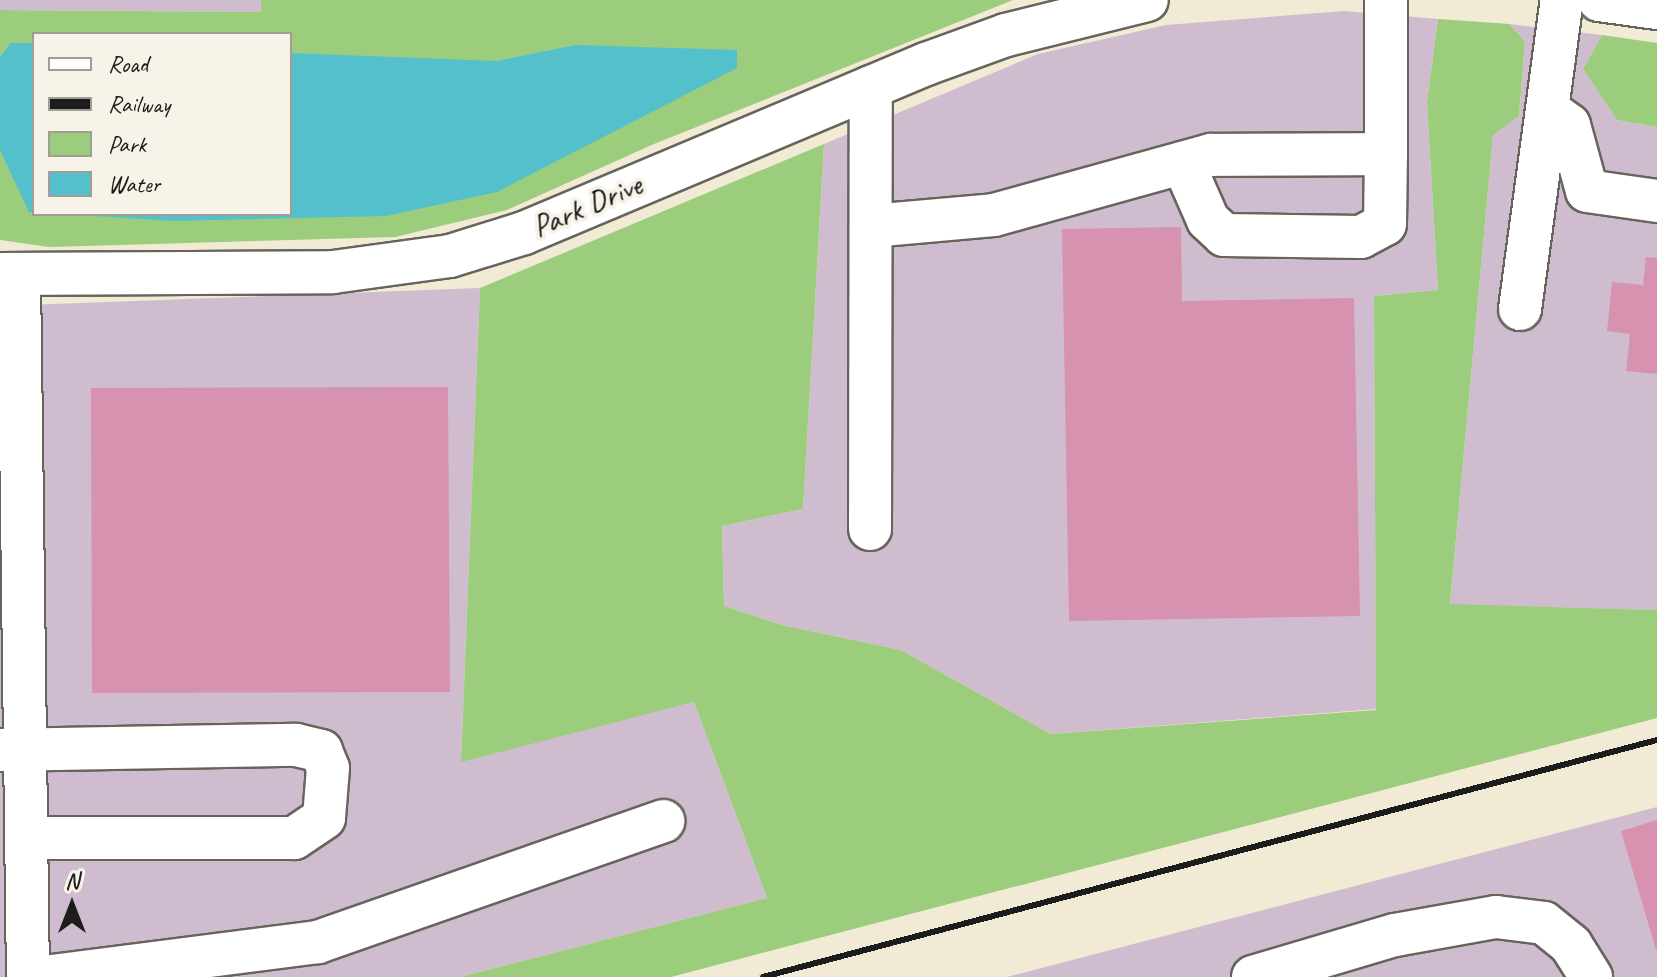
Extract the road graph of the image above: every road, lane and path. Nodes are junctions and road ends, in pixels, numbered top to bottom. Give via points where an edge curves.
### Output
1 (1386, 0) edge
2 (1562, 0) edge
3 (1599, 0) edge
4 (1121, 3) edge
5 (1657, 8) edge
6 (871, 87) junction
7 (1547, 109) junction
8 (1386, 154) junction
9 (1183, 163) junction
10 (1657, 201) edge
11 (871, 226) junction
12 (10, 274) edge
13 (1520, 309) dead end
14 (870, 529) dead end
15 (12, 750) edge
16 (663, 821) dead end
17 (26, 838) junction
18 (28, 977) edge
19 (45, 977) edge
20 (1253, 977) edge
21 (1591, 977) edge

1 - 8 street
2 - 7 street
3 - 5 street
4 - 6 street, Park Drive via 1006,35
6 - 11 street
6 - 12 street, Park Drive via 524,233 450,256 333,272
7 - 10 street via 1569,125 1587,191
7 - 13 street
8 - 9 street via 1211,155
8 - 9 street via 1385,224 1361,237 1224,235 1208,220
9 - 11 street via 994,215
11 - 14 street
12 - 15 street
15 - 17 street
15 - 17 street via 296,745 321,751 328,768 324,818 294,838
16 - 19 street via 318,942
17 - 18 street
20 - 21 street via 1395,935 1496,917 1544,923 1571,945

